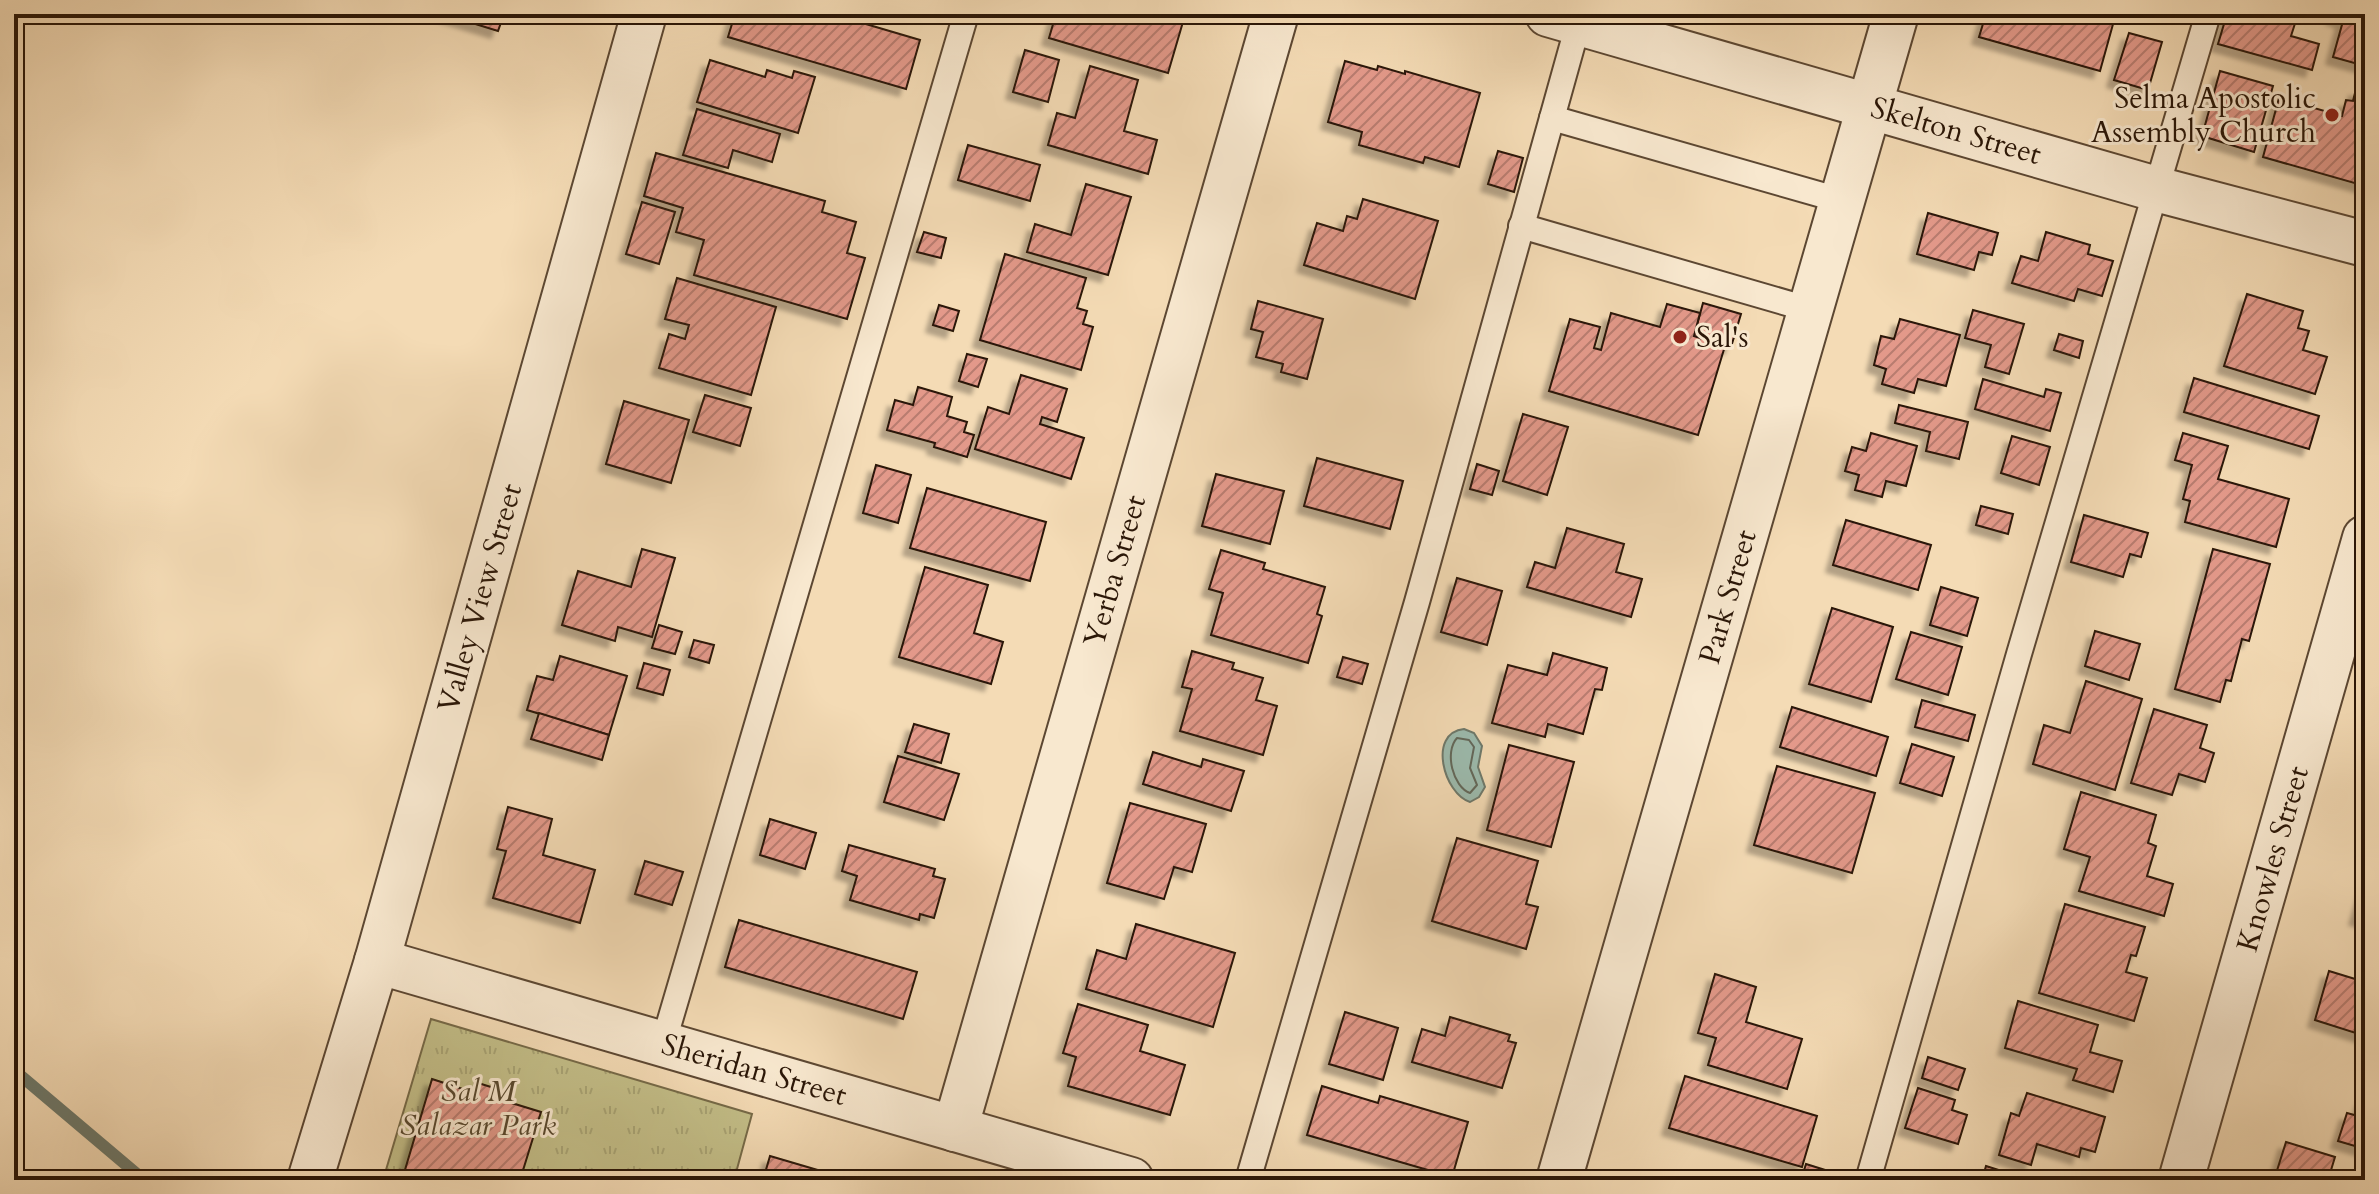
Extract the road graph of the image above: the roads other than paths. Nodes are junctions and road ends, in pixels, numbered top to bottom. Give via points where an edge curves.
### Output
1 (644, 14) edge
2 (966, 14) edge
3 (1276, 14) edge
4 (1896, 14) edge
5 (2208, 14) edge
6 (1569, 17) edge
7 (1870, 107) junction
8 (1552, 118) junction
9 (2156, 189) junction
10 (1843, 201) junction
11 (1521, 226) junction
12 (2365, 244) edge
13 (1811, 310) junction
14 (2365, 538) edge
15 (377, 961) junction
16 (663, 1044) junction
17 (955, 1129) junction
18 (310, 1180) edge
19 (1131, 1180) edge
20 (1248, 1180) edge
21 (1559, 1180) edge
22 (1868, 1180) edge
23 (2181, 1180) edge

1 - 15 street, Valley View Street
2 - 16 lane
3 - 17 street, Yerba Street
4 - 7 street, Park Street
5 - 9 lane
6 - 7 street, Skelton Street
6 - 8 lane
7 - 9 street, Skelton Street
7 - 10 street, Park Street
8 - 10 lane
8 - 11 lane
9 - 12 street, Skelton Street
9 - 22 lane
10 - 13 street, Park Street
11 - 13 lane
11 - 20 lane
13 - 21 street, Park Street
14 - 23 street, Knowles Street
15 - 16 street, Sheridan Street
15 - 18 street, Valley View Street
16 - 17 street, Sheridan Street
17 - 19 street, Sheridan Street

